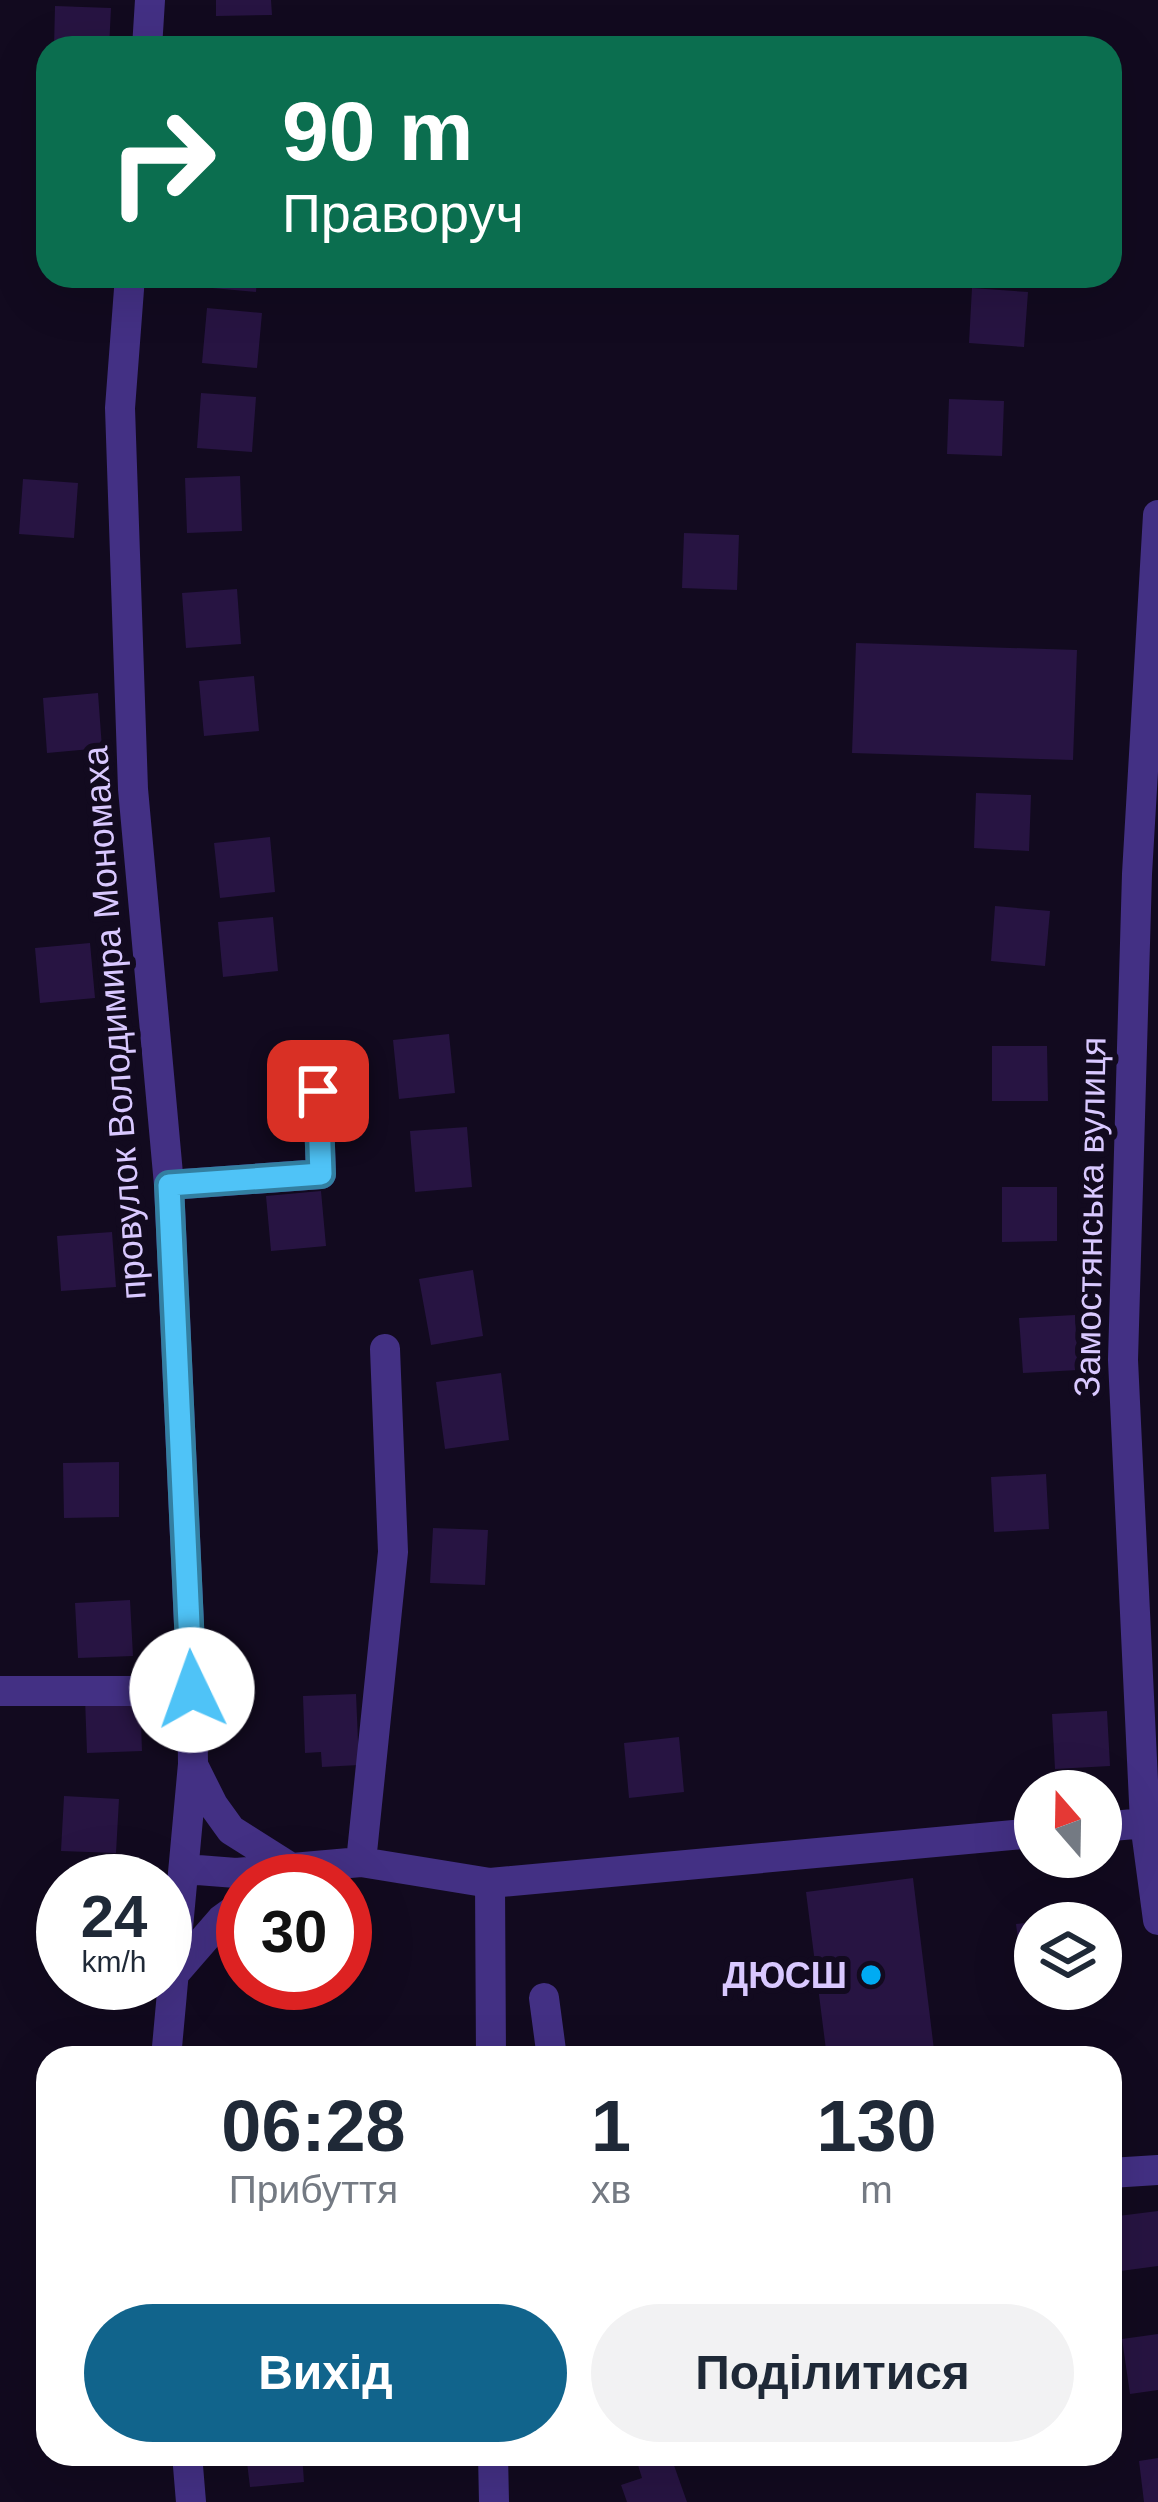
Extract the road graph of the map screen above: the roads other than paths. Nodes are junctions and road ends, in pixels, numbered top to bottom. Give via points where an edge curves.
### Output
1 (150, 0) edge
2 (147, 36) edge
3 (129, 288) edge
4 (1158, 515) edge
5 (318, 1091) dead end
6 (169, 1185) junction
7 (385, 1349) dead end
8 (192, 1690) junction
9 (0, 1691) edge
10 (193, 1764) junction
11 (1145, 1823) junction
12 (1122, 1825) edge
13 (1014, 1835) edge
14 (185, 1854) edge
15 (259, 1854) edge
16 (362, 1854) edge
17 (372, 1864) edge
18 (490, 1883) junction
19 (1158, 1920) edge
20 (216, 1926) edge
21 (192, 1953) edge
22 (544, 1998) dead end
23 (171, 2010) edge
24 (167, 2046) edge
25 (491, 2046) edge
26 (550, 2046) edge
27 (1158, 2170) edge
28 (1122, 2172) edge
29 (188, 2466) edge
30 (494, 2466) edge
31 (191, 2502) edge
32 (494, 2502) edge

1 - 2 street
3 - 6 street, провулок Володимира Мономаха via 120,408 133,789
4 - 11 street, Замостянська вулиця via 1123,1360
5 - 6 street via 321,1174
6 - 8 street, провулок Володимира Мономаха
7 - 16 street via 393,1552
8 - 9 street
8 - 10 street, провулок Володимира Мономаха
10 - 14 street, провулок Володимира Мономаха
10 - 15 street, провулок Володимира Мономаха via 231,1830
11 - 12 street
11 - 19 street, Замостянська вулиця
13 - 18 street
17 - 18 street
18 - 25 street
20 - 21 street
22 - 26 street
23 - 24 street, провулок Володимира Мономаха
27 - 28 street
29 - 31 street
30 - 32 street

